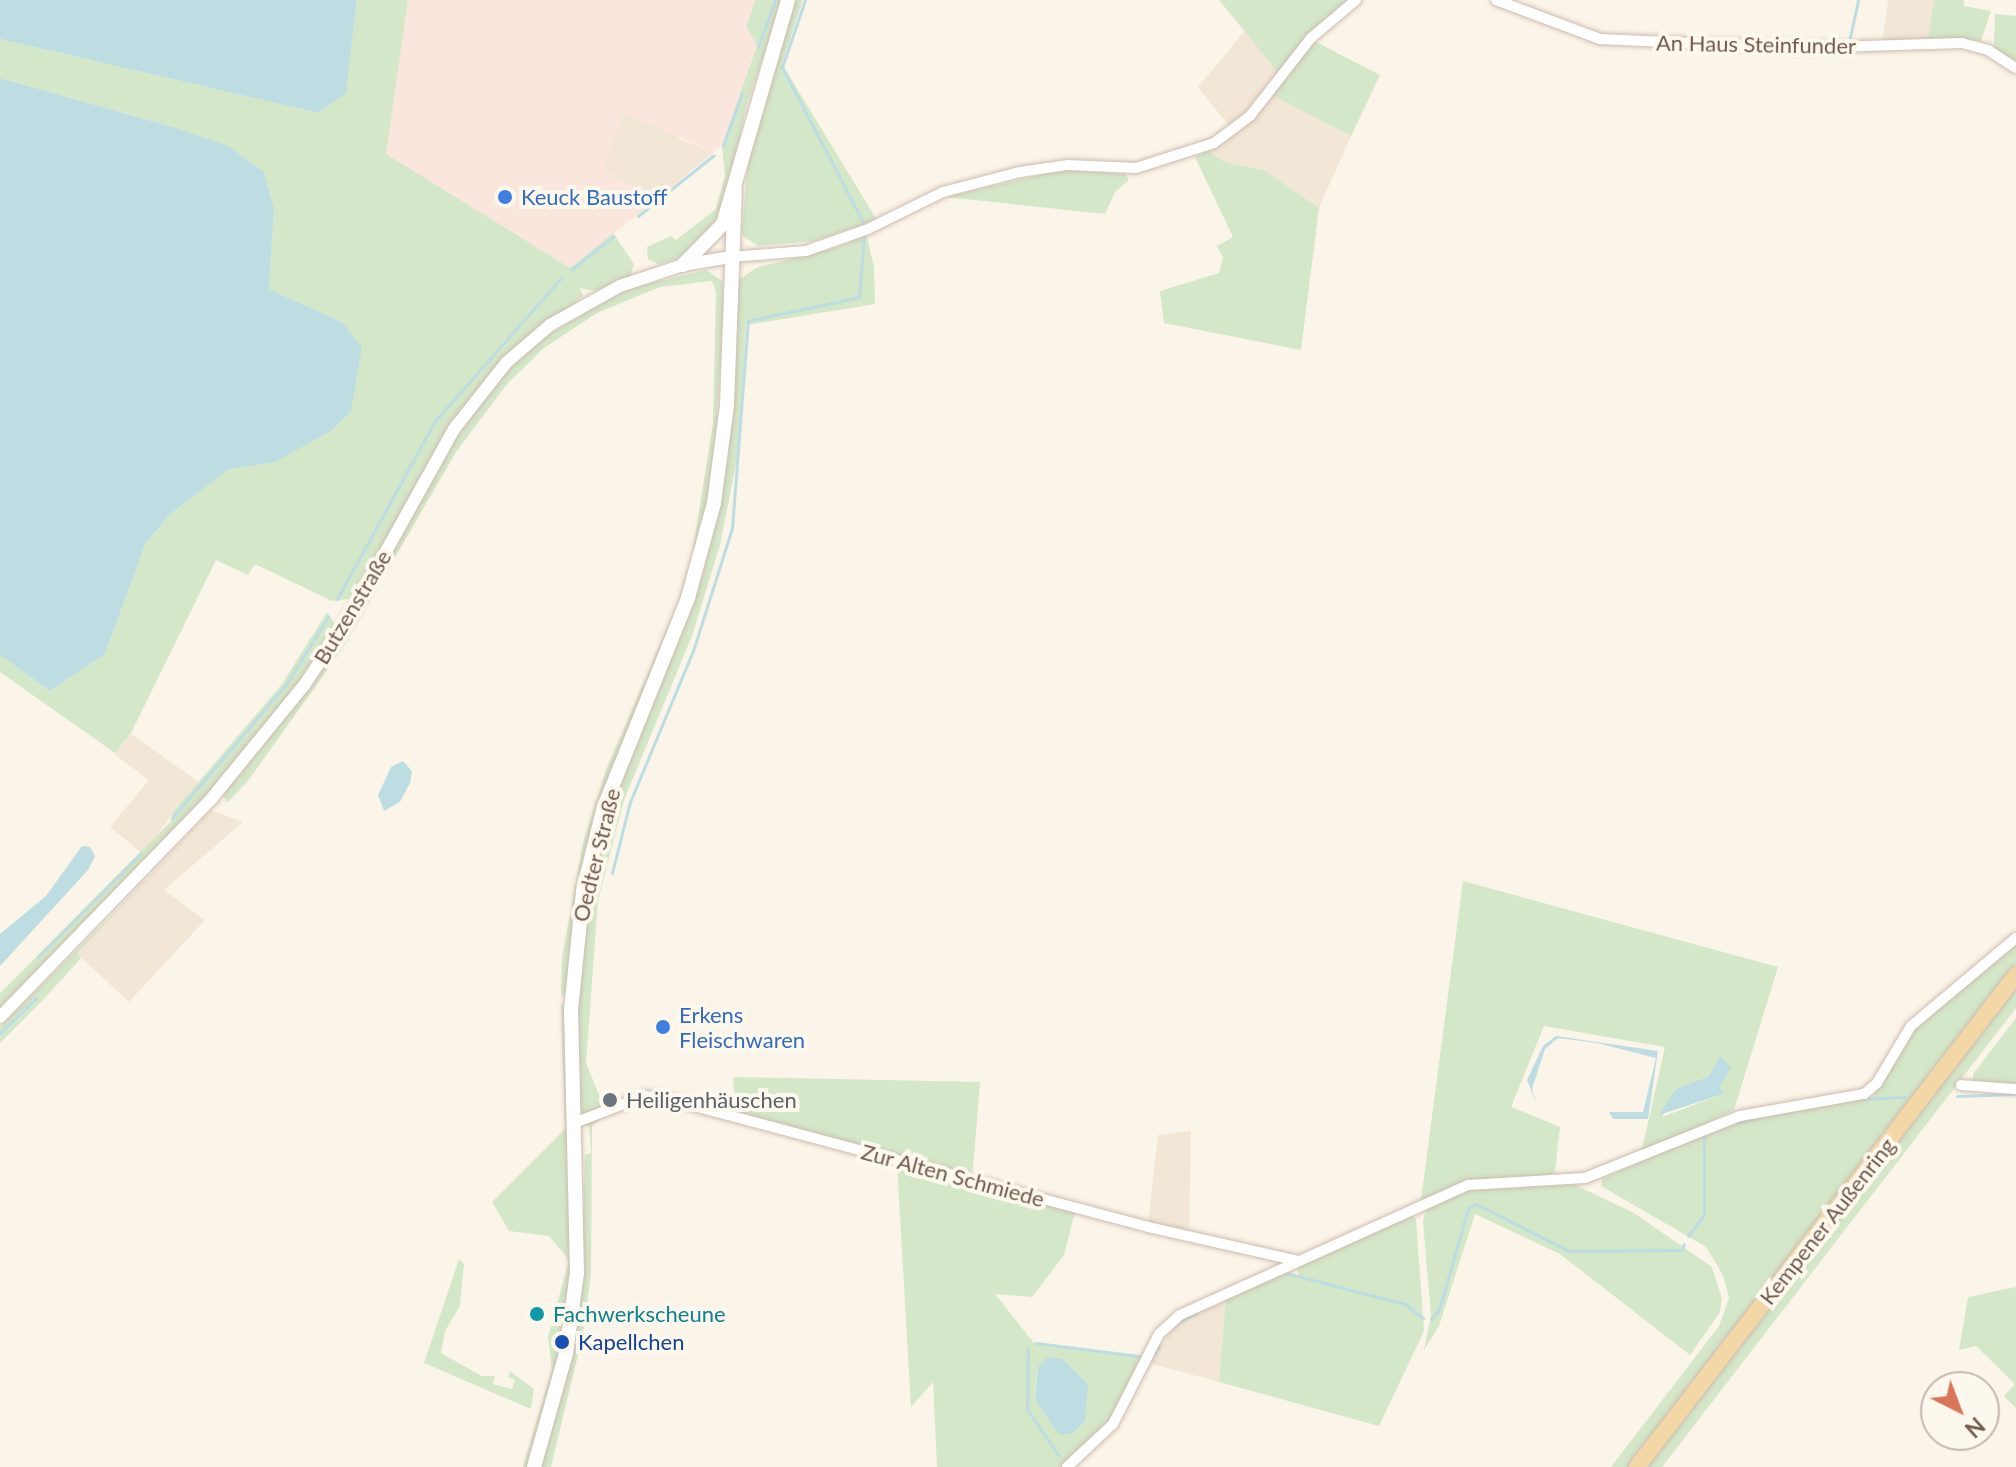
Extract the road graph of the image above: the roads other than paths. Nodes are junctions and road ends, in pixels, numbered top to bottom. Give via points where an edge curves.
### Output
1 (788, 0) edge
2 (1356, 0) edge
3 (1496, 0) edge
4 (2016, 68) edge
5 (735, 190) junction
6 (738, 257) junction
7 (683, 265) junction
8 (2016, 938) edge
9 (2016, 975) edge
10 (0, 1017) edge
11 (1961, 1085) dead end
12 (2016, 1089) edge
13 (574, 1123) junction
14 (1294, 1260) junction
15 (534, 1467) edge
16 (1067, 1467) edge
17 (1637, 1467) edge

1 - 5 main road via 757,95
2 - 6 street via 1311,38 1250,116 1214,143 1136,168 1058,166 1020,172 943,192 868,229 806,251
3 - 4 street, An Haus Steinfunder via 1600,39 1799,48 1962,43 1988,50
5 - 6 main road, Oedter Straße
5 - 7 main road via 712,241
6 - 7 street, Butzenstraße
6 - 13 main road, Oedter Straße via 727,405 707,533 688,598 604,807 583,891 571,1010
7 - 10 street, Butzenstraße via 591,300 507,362 454,429 345,624 305,684 212,798
8 - 14 street via 1911,1026 1877,1083 1864,1094 1740,1116 1585,1178 1468,1185
9 - 17 main road, Kempener Außenring
11 - 12 street
13 - 14 street, Zur Alten Schmiede via 644,1096 664,1098 1148,1227
13 - 15 main road, Oedter Straße via 577,1273 566,1353
14 - 16 street via 1159,1334 1113,1424

